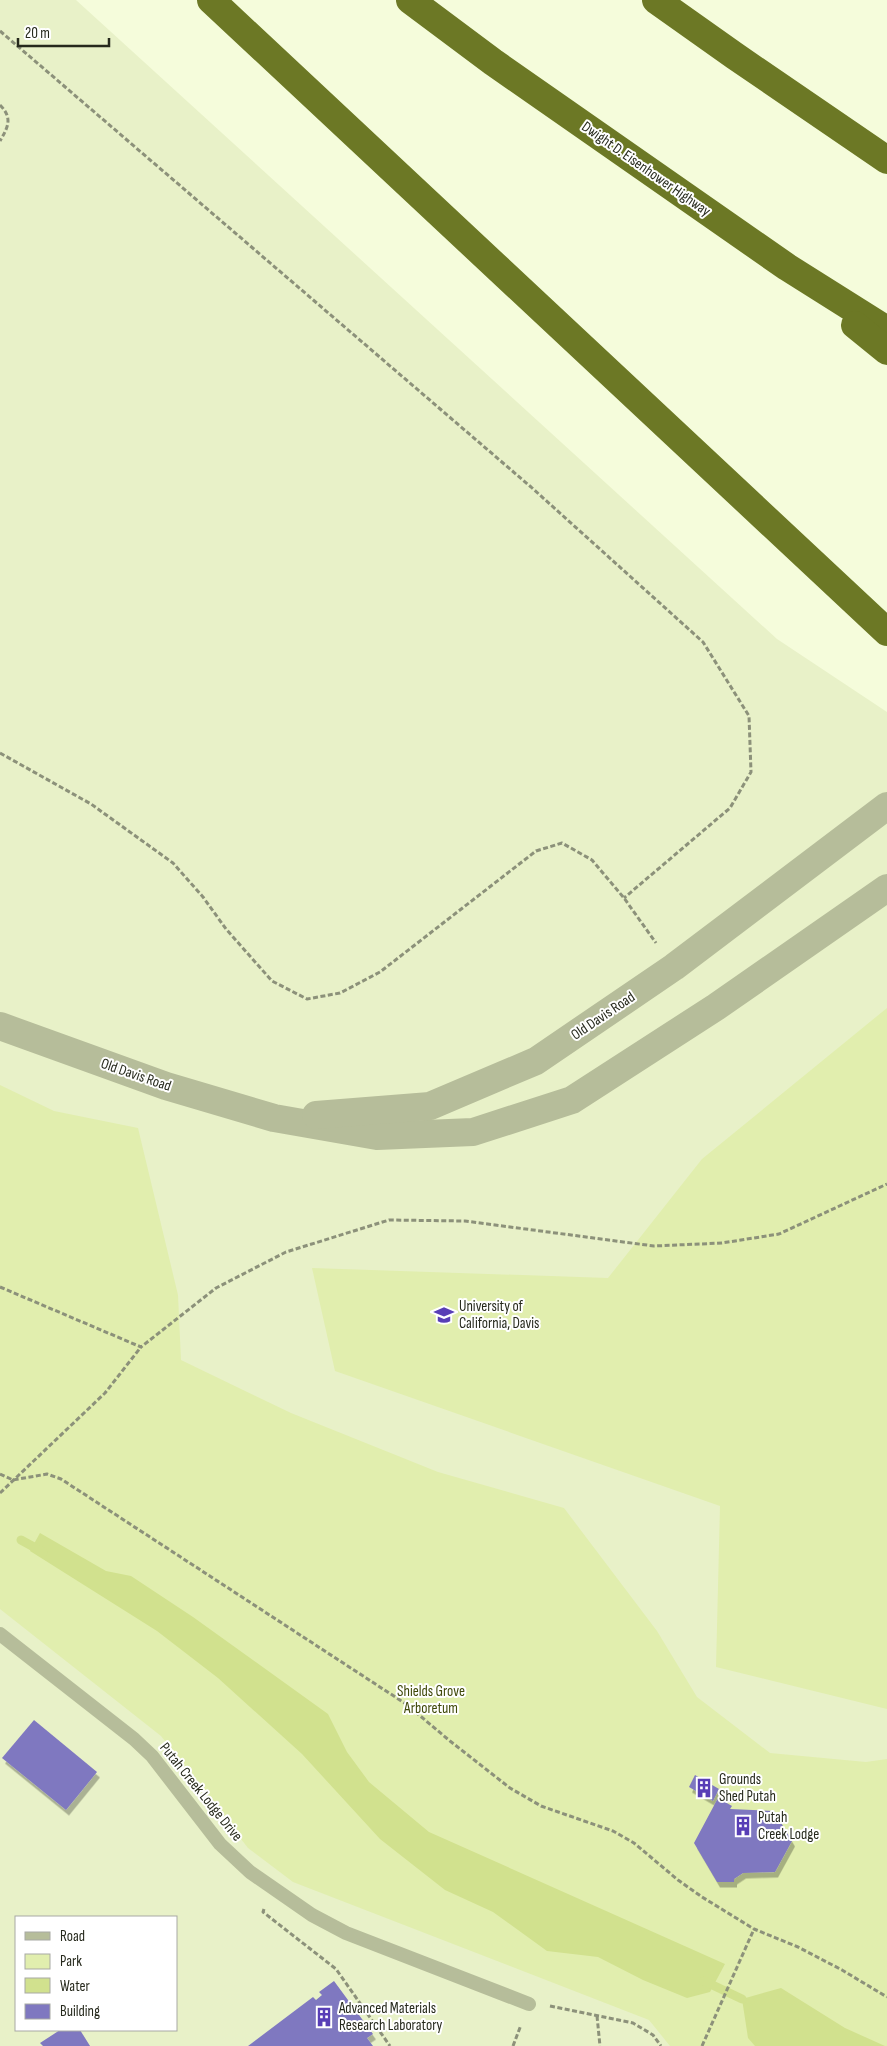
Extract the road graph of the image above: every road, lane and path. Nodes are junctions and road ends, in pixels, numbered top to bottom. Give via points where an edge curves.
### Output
1 (211, 0) edge
2 (410, 0) edge
3 (656, 0) edge
4 (0, 31) edge
5 (0, 104) edge
6 (0, 141) edge
7 (887, 160) edge
8 (787, 268) junction
9 (887, 330) edge
10 (887, 352) edge
11 (887, 632) edge
12 (0, 753) edge
13 (887, 806) edge
14 (887, 888) edge
15 (624, 898) junction
16 (674, 968) junction
17 (0, 1026) edge
18 (274, 1118) junction
19 (887, 1184) edge
20 (0, 1287) edge
21 (141, 1347) junction
22 (0, 1474) edge
23 (13, 1480) junction
24 (0, 1493) edge
25 (0, 1634) edge
26 (275, 1890) junction
27 (754, 1929) junction
28 (887, 1997) edge
29 (529, 2004) joint
30 (596, 2016) junction
31 (390, 2046) edge
32 (600, 2046) edge
33 (661, 2046) edge
34 (702, 2046) edge

1 - 11 highway
2 - 8 highway, Dwight D. Eisenhower Highway
3 - 7 highway
4 - 15 path via 531,487 703,642 749,716 751,772 730,808
5 - 6 path via 8,115 9,125
8 - 9 highway, Dwight D. Eisenhower Highway
8 - 10 highway
12 - 15 path via 91,804 172,863 272,981 307,999 340,993 380,972 536,851 562,843 592,860
13 - 16 street, Old Davis Road
14 - 18 street, Old Davis Road via 716,1007 572,1100 472,1132 377,1136
15 - 16 path
16 - 18 street, Old Davis Road via 536,1062 430,1106
17 - 18 street, Old Davis Road via 166,1086
19 - 21 path via 779,1234 722,1243 654,1246 465,1221 389,1220 286,1252 216,1288
20 - 21 path
21 - 23 path via 105,1393
22 - 23 path
23 - 24 path
23 - 27 path via 47,1474 61,1479 406,1704 510,1788 541,1806 634,1842 678,1880
25 - 26 lane, Putah Creek Lodge Drive via 134,1739 152,1756 220,1844
26 - 29 lane, Putah Creek Lodge Drive via 346,1933
26 - 31 path via 263,1912 336,1969
27 - 28 path via 798,1947
27 - 34 path
29 - 30 path via 561,2007
30 - 32 path
30 - 33 path via 633,2023 653,2035

